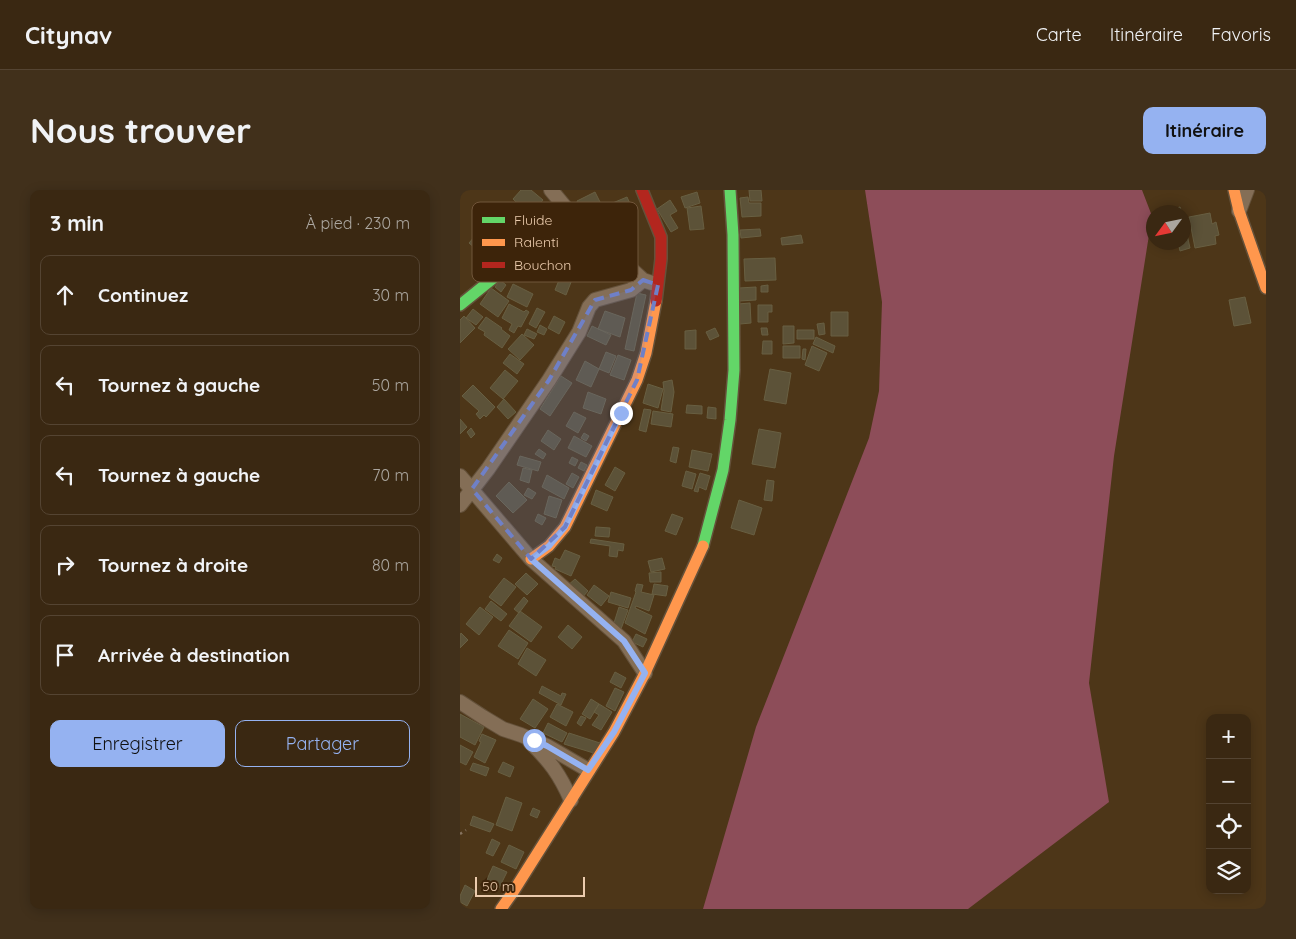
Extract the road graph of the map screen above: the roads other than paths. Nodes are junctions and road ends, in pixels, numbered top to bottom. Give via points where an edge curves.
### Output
1 (551, 190) edge
2 (642, 190) edge
3 (730, 190) edge
4 (1234, 190) edge
5 (1247, 190) edge
6 (561, 202) edge
7 (1239, 211) junction
8 (638, 275) edge
9 (644, 280) junction
10 (488, 282) edge
11 (658, 285) junction
12 (1266, 288) edge
13 (460, 305) edge
14 (460, 476) edge
15 (472, 489) junction
16 (460, 505) edge
17 (531, 559) junction
18 (645, 673) junction
19 (460, 702) edge
20 (521, 735) junction
21 (588, 770) junction
22 (571, 800) junction
23 (501, 909) edge

1 - 6 street
2 - 11 street via 661,237
3 - 18 street via 734,370 723,470 703,547
4 - 7 street
5 - 7 street
7 - 12 street
8 - 9 street
9 - 11 street
9 - 15 street via 631,290 595,300 589,307 579,332 549,380
10 - 13 street
11 - 17 street via 646,353 637,380 565,527 549,546
14 - 15 street
15 - 16 street
15 - 17 street
17 - 18 street via 624,641
18 - 21 street via 614,732
19 - 20 street via 503,729
20 - 21 street
20 - 22 street via 556,770
21 - 22 street
22 - 23 street

